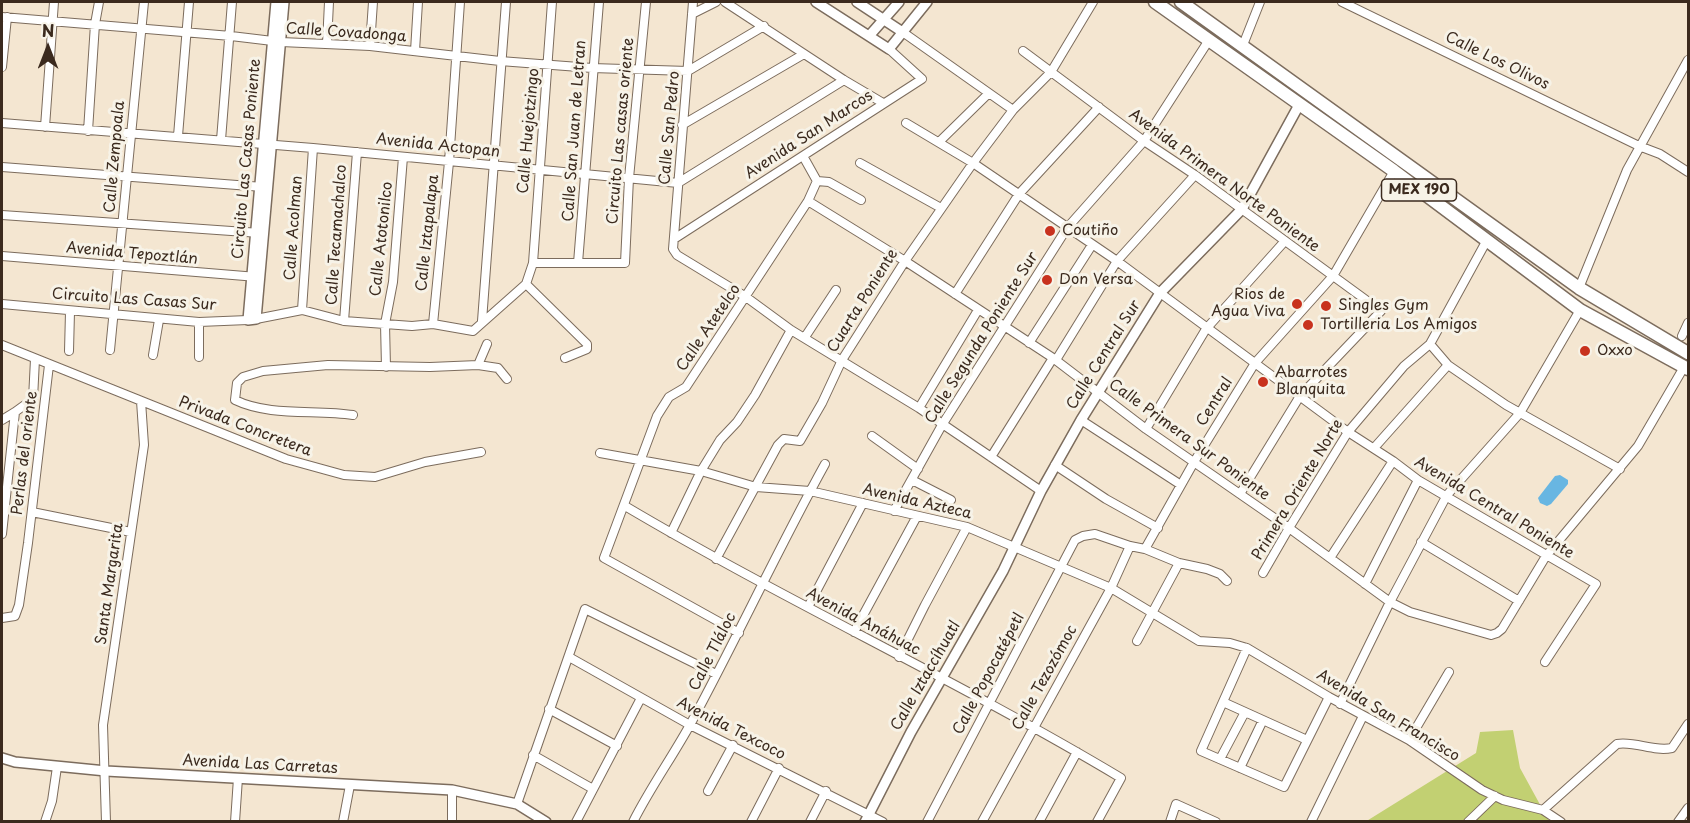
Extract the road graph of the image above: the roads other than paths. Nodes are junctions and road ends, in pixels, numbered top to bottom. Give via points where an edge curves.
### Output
1 (54, 2) edge
2 (99, 2) edge
3 (144, 2) edge
4 (189, 2) edge
5 (232, 2) edge
6 (276, 2) edge
7 (284, 2) edge
8 (329, 2) edge
9 (373, 2) edge
10 (418, 2) edge
11 (460, 2) edge
12 (506, 2) edge
13 (552, 2) edge
14 (599, 2) edge
15 (646, 2) edge
16 (693, 2) edge
17 (716, 2) edge
18 (725, 2) edge
19 (816, 2) edge
20 (857, 2) edge
21 (898, 2) edge
22 (927, 2) edge
23 (1093, 2) edge
24 (1155, 2) edge
25 (1181, 2) edge
26 (1260, 2) edge
27 (1346, 2) edge
28 (692, 14) junction
29 (4, 17) edge
30 (53, 20) junction
31 (885, 20) junction
32 (95, 24) junction
33 (764, 26) junction
34 (142, 28) junction
35 (187, 32) junction
36 (904, 33) junction
37 (231, 36) junction
38 (870, 36) junction
39 (1209, 40) junction
40 (277, 42) junction
41 (327, 44) junction
42 (1243, 45) junction
43 (370, 46) junction
44 (889, 49) junction
45 (415, 51) junction
46 (1023, 51) dead end
47 (804, 54) junction
48 (456, 55) junction
49 (1689, 60) edge
50 (500, 61) junction
51 (548, 64) junction
52 (2, 67) edge
53 (592, 68) junction
54 (640, 70) junction
55 (688, 71) junction
56 (1051, 72) junction
57 (844, 80) junction
58 (988, 94) junction
59 (883, 103) junction
60 (1299, 105) junction
61 (1099, 107) junction
62 (1014, 110) junction
63 (2, 123) edge
64 (906, 123) dead end
65 (682, 125) junction
66 (45, 127) junction
67 (88, 131) junction
68 (130, 134) junction
69 (178, 136) junction
70 (221, 140) junction
71 (1144, 141) junction
72 (939, 142) junction
73 (268, 145) junction
74 (1639, 146) junction
75 (314, 148) junction
76 (357, 152) junction
77 (803, 156) junction
78 (403, 157) junction
79 (448, 162) junction
80 (860, 163) dead end
81 (973, 163) junction
82 (2, 166) edge
83 (493, 166) junction
84 (538, 170) junction
85 (1394, 171) junction
86 (1689, 172) edge
87 (586, 173) junction
88 (1195, 175) junction
89 (127, 178) junction
90 (629, 178) junction
91 (818, 181) junction
92 (678, 183) junction
93 (264, 187) junction
94 (1020, 194) junction
95 (808, 201) junction
96 (861, 201) dead end
97 (941, 208) junction
98 (1242, 209) junction
99 (2, 215) edge
100 (123, 224) junction
101 (1067, 228) junction
102 (261, 233) junction
103 (674, 239) junction
104 (1487, 240) junction
105 (1284, 242) junction
106 (1092, 244) junction
107 (2, 256) edge
108 (905, 261) junction
109 (1117, 261) junction
110 (533, 263) junction
111 (578, 263) junction
112 (119, 266) junction
113 (1333, 276) junction
114 (256, 277) junction
115 (526, 284) junction
116 (1579, 288) junction
117 (836, 290) dead end
118 (1160, 293) junction
119 (955, 294) junction
120 (746, 297) junction
121 (2, 304) edge
122 (302, 310) junction
123 (978, 310) junction
124 (1580, 310) junction
125 (70, 312) junction
126 (114, 314) junction
127 (159, 320) junction
128 (252, 320) junction
129 (344, 321) junction
130 (482, 321) junction
131 (199, 322) junction
132 (1689, 323) edge
133 (385, 324) junction
134 (433, 324) junction
135 (1006, 328) junction
136 (1206, 329) junction
137 (792, 330) junction
138 (1682, 336) dead end
139 (805, 337) junction
140 (1029, 343) junction
141 (487, 344) dead end
142 (1430, 344) junction
143 (2, 345) edge
144 (110, 350) dead end
145 (69, 351) dead end
146 (1689, 353) edge
147 (153, 355) dead end
148 (199, 357) dead end
149 (565, 358) dead end
150 (36, 359) junction
151 (1055, 359) junction
152 (842, 360) junction
153 (1255, 363) junction
154 (478, 364) junction
155 (49, 365) junction
156 (1448, 365) junction
157 (386, 367) junction
158 (1686, 368) edge
159 (507, 379) dead end
160 (1099, 392) junction
161 (1300, 396) junction
162 (141, 401) junction
163 (920, 408) junction
164 (15, 412) junction
165 (1520, 413) junction
166 (353, 415) dead end
167 (2, 420) edge
168 (1081, 420) junction
169 (942, 425) junction
170 (1146, 429) junction
171 (1348, 432) junction
172 (872, 436) dead end
173 (1374, 448) junction
174 (481, 452) dead end
175 (600, 453) dead end
176 (991, 457) junction
177 (642, 459) junction
178 (1393, 460) junction
179 (1194, 462) junction
180 (825, 464) dead end
181 (1055, 465) junction
182 (1620, 469) junction
183 (918, 470) junction
184 (701, 471) junction
185 (912, 480) junction
186 (1418, 480) junction
187 (1181, 484) junction
188 (756, 487) junction
189 (810, 491) junction
190 (1041, 491) junction
191 (1240, 494) junction
192 (1447, 495) junction
193 (951, 500) dead end
194 (863, 504) junction
195 (625, 506) junction
196 (894, 511) junction
197 (32, 512) junction
198 (3, 513) edge
199 (917, 516) junction
200 (968, 527) junction
201 (1158, 528) junction
202 (1288, 528) junction
203 (131, 532) junction
204 (670, 533) junction
205 (2, 534) edge
206 (1420, 542) junction
207 (1015, 546) junction
208 (1130, 546) junction
209 (1145, 549) junction
210 (1546, 556) junction
211 (1330, 558) junction
212 (716, 559) junction
213 (1179, 563) junction
214 (1062, 568) junction
215 (1263, 573) dead end
216 (1227, 580) dead end
217 (762, 583) junction
218 (1365, 584) junction
219 (1111, 588) junction
220 (1519, 601) junction
221 (1390, 602) junction
222 (808, 607) junction
223 (1152, 612) junction
224 (2, 618) edge
225 (854, 632) junction
226 (739, 633) junction
227 (1199, 640) joint
228 (1137, 641) dead end
229 (1247, 648) junction
230 (569, 657) junction
231 (899, 657) junction
232 (1545, 662) dead end
233 (1449, 672) dead end
234 (716, 674) junction
235 (942, 680) junction
236 (1329, 697) junction
237 (642, 698) junction
238 (1223, 702) junction
239 (988, 704) junction
240 (1340, 704) junction
241 (549, 709) junction
242 (1245, 712) junction
243 (1363, 716) junction
244 (1263, 720) junction
245 (1689, 724) edge
246 (690, 725) junction
247 (1033, 728) junction
248 (1308, 740) junction
249 (1409, 740) junction
250 (733, 745) junction
251 (617, 746) junction
252 (1077, 752) junction
253 (533, 755) junction
254 (2, 758) edge
255 (1220, 759) junction
256 (57, 767) junction
257 (779, 768) junction
258 (1240, 768) junction
259 (106, 771) junction
260 (238, 778) junction
261 (350, 785) junction
262 (593, 789) junction
263 (452, 790) junction
264 (708, 791) dead end
265 (826, 791) junction
266 (1495, 796) junction
267 (517, 804) junction
268 (1689, 808) edge
269 (1543, 810) junction
270 (867, 817) edge
271 (45, 822) edge
272 (106, 822) edge
273 (236, 822) edge
274 (343, 822) edge
275 (452, 822) edge
276 (546, 822) edge
277 (576, 822) edge
278 (633, 822) edge
279 (751, 822) edge
280 (810, 822) edge
281 (884, 822) edge
282 (927, 822) edge
283 (982, 822) edge
284 (1039, 822) edge
285 (1097, 822) edge
286 (1170, 822) edge
287 (1216, 822) edge
288 (1311, 822) edge
289 (1468, 822) edge
290 (1561, 822) edge
291 (1678, 822) edge

1 - 30 street
2 - 32 street
3 - 34 street, Calle Zempoala
4 - 35 street
5 - 37 street
6 - 40 street, Circuito Las Casas Poniente
7 - 40 street, Circuito Las Casas Poniente
8 - 41 street
9 - 43 street
10 - 45 street
11 - 48 street, Calle Iztapalapa
12 - 50 street
13 - 51 street, Calle Huejotzingo
14 - 53 street, Calle San Juan de Letran
15 - 54 street, Circuito Las casas oriente
16 - 28 street, Calle San Pedro
17 - 28 street
18 - 33 street
19 - 38 street
20 - 31 street
21 - 31 street
22 - 36 street
23 - 56 street
24 - 39 main road, MEX 190
25 - 42 main road, MEX 190
26 - 42 street
27 - 74 street, Calle Los Olivos
28 - 55 street, Calle San Pedro
29 - 30 street, Calle Covadonga
29 - 52 street
30 - 32 street, Calle Covadonga
30 - 66 street
31 - 36 street
31 - 38 street
32 - 34 street, Calle Covadonga
32 - 67 street
33 - 47 street
33 - 55 street
34 - 35 street, Calle Covadonga
34 - 68 street, Calle Zempoala
35 - 37 street, Calle Covadonga
35 - 69 street
36 - 44 street
36 - 58 street
37 - 40 street, Calle Covadonga
37 - 70 street
38 - 44 street
39 - 60 main road, MEX 190
39 - 71 street, Calle Segunda Poniente Sur
40 - 41 street, Calle Covadonga
40 - 73 street, Circuito Las Casas Poniente
41 - 43 street, Calle Covadonga
42 - 116 main road, MEX 190
43 - 45 street, Calle Covadonga
44 - 59 street, Avenida San Marcos via 922,79
45 - 48 street, Calle Covadonga
46 - 56 street, Avenida Primera Norte Poniente
47 - 57 street
47 - 65 street
48 - 50 street, Calle Covadonga
48 - 79 street, Calle Iztapalapa
49 - 74 street
50 - 51 street, Calle Covadonga
50 - 83 street
51 - 53 street, Calle Covadonga
51 - 84 street, Calle Huejotzingo
53 - 54 street, Calle Covadonga
53 - 87 street, Calle San Juan de Letran
54 - 55 street, Calle Covadonga
54 - 90 street, Circuito Las casas oriente
55 - 65 street, Calle San Pedro
56 - 61 street, Avenida Primera Norte Poniente
56 - 62 street
57 - 59 street
57 - 92 street
58 - 62 street
58 - 72 street
59 - 77 street, Avenida San Marcos
60 - 85 main road, MEX 190
60 - 98 street, Calle Central Sur
61 - 71 street, Avenida Primera Norte Poniente
61 - 94 street
62 - 81 street, Cuarta Poniente
63 - 66 street, Avenida Actopan
64 - 72 street, Avenida Central Poniente
65 - 92 street, Calle San Pedro
66 - 67 street, Avenida Actopan
67 - 68 street, Avenida Actopan
68 - 69 street, Avenida Actopan
68 - 89 street, Calle Zempoala
69 - 70 street, Avenida Actopan
70 - 73 street, Avenida Actopan
71 - 88 street, Avenida Primera Norte Poniente
71 - 101 street, Calle Segunda Poniente Sur
72 - 81 street, Avenida Central Poniente
73 - 75 street, Avenida Actopan
73 - 93 street, Circuito Las Casas Poniente
74 - 86 street, Calle Los Olivos
74 - 116 street
75 - 76 street, Avenida Actopan
75 - 122 street, Calle Acolman
76 - 78 street, Avenida Actopan
76 - 129 street, Calle Tecamachalco
77 - 91 street
77 - 103 street, Avenida San Marcos
78 - 79 street, Avenida Actopan
78 - 133 street, Calle Atotonilco via 393,282
79 - 83 street, Avenida Actopan
79 - 134 street, Calle Iztapalapa
80 - 97 street
81 - 94 street, Avenida Central Poniente
81 - 97 street, Cuarta Poniente
82 - 89 street
83 - 84 street, Avenida Actopan
83 - 130 street
84 - 87 street, Avenida Actopan
84 - 110 street, Calle Huejotzingo
85 - 104 main road, MEX 190
85 - 113 street
87 - 90 street, Avenida Actopan
87 - 111 street, Calle San Juan de Letran
88 - 98 street, Avenida Primera Norte Poniente
88 - 109 street
89 - 93 street
89 - 100 street, Calle Zempoala
90 - 92 street, Avenida Actopan
90 - 111 street, Circuito Las casas oriente via 625,263
91 - 95 street, Calle Atetelco
91 - 96 street via 829,182
92 - 103 street, Calle San Pedro
93 - 102 street, Circuito Las Casas Poniente
94 - 101 street, Avenida Central Poniente
94 - 119 street
95 - 108 street, Calle Primera Sur Poniente
95 - 120 street, Calle Atetelco
97 - 108 street, Cuarta Poniente
98 - 105 street, Avenida Primera Norte Poniente
98 - 118 street, Calle Central Sur
99 - 100 street
100 - 102 street
100 - 112 street, Calle Zempoala
101 - 106 street, Avenida Central Poniente
101 - 135 street, Calle Segunda Poniente Sur
102 - 114 street, Circuito Las Casas Poniente
103 - 120 street, Calle San Pedro via 676,255
104 - 124 main road, MEX 190
104 - 142 street
105 - 113 street, Avenida Primera Norte Poniente
105 - 136 street
106 - 109 street, Avenida Central Poniente
106 - 140 street
107 - 112 street, Avenida Tepoztlán
108 - 119 street, Calle Primera Sur Poniente
108 - 152 street, Cuarta Poniente
109 - 118 street, Avenida Central Poniente
109 - 151 street
110 - 111 street
110 - 115 street
112 - 114 street, Avenida Tepoztlán
112 - 126 street, Calle Zempoala
113 - 153 street
113 - 161 street, Avenida Primera Norte Poniente via 1381,311
114 - 128 street, Circuito Las Casas Poniente
115 - 130 street, Circuito Las Casas Sur
115 - 149 street via 587,344 584,352
116 - 146 main road, MEX 190
117 - 139 street
118 - 136 street, Avenida Central Poniente
118 - 160 street, Calle Central Sur
119 - 123 street, Calle Primera Sur Poniente
120 - 137 street
120 - 177 street, Calle Atetelco via 686,387 669,397 657,416
121 - 125 street, Circuito Las Casas Sur
122 - 128 street, Circuito Las Casas Sur
122 - 129 street, Circuito Las Casas Sur
123 - 135 street, Calle Primera Sur Poniente
123 - 163 street
124 - 158 main road, MEX 190
124 - 165 street
125 - 126 street, Circuito Las Casas Sur
125 - 145 street
126 - 127 street, Circuito Las Casas Sur
126 - 144 street, Calle Zempoala
127 - 131 street, Circuito Las Casas Sur
127 - 147 street
128 - 131 street, Circuito Las Casas Sur
129 - 133 street, Circuito Las Casas Sur
130 - 134 street, Circuito Las Casas Sur via 473,330
131 - 148 street
132 - 138 street
133 - 134 street, Circuito Las Casas Sur
133 - 157 street, Calle Atotonilco
135 - 140 street, Calle Primera Sur Poniente
135 - 169 street, Calle Segunda Poniente Sur
136 - 153 street, Avenida Central Poniente
136 - 170 street
137 - 139 street
137 - 184 street via 755,395
139 - 152 street
140 - 151 street, Calle Primera Sur Poniente
141 - 154 street
142 - 156 street
142 - 171 street, Primera Oriente Norte via 1404,366
143 - 150 street, Privada Concretera
150 - 155 street, Privada Concretera
150 - 164 street, Perlas del oriente via 33,399
151 - 160 street, Calle Primera Sur Poniente
151 - 176 street
152 - 163 street
152 - 188 street, Cuarta Poniente via 800,441 784,439 778,445
153 - 161 street, Avenida Central Poniente
153 - 179 street, Central
154 - 157 street
154 - 159 street via 498,368
155 - 162 street, Privada Concretera
155 - 197 street, Perlas del oriente
156 - 165 street
156 - 173 street
157 - 166 street via 328,365 263,371 243,376 237,383 235,400 245,405
158 - 182 street
160 - 168 street, Calle Central Sur
160 - 170 street, Calle Primera Sur Poniente
161 - 171 street, Avenida Central Poniente
161 - 191 street
162 - 174 street, Privada Concretera via 286,459 344,475 375,477 425,462
162 - 203 street, Santa Margarita via 144,445
163 - 169 street
164 - 167 street
164 - 198 street, Perlas del oriente
165 - 182 street
165 - 192 street
168 - 181 street, Calle Central Sur
168 - 187 street
169 - 176 street
169 - 183 street, Calle Segunda Poniente Sur
170 - 179 street, Calle Primera Sur Poniente
171 - 173 street, Avenida Central Poniente
171 - 202 street, Primera Oriente Norte
172 - 183 street
173 - 178 street, Avenida Central Poniente
175 - 177 street, Avenida Azteca
176 - 190 street
177 - 184 street, Avenida Azteca
177 - 195 street, Calle Atetelco
178 - 186 street, Avenida Central Poniente
178 - 211 street
179 - 187 street, Central
179 - 191 street, Calle Primera Sur Poniente
180 - 189 street, Calle Tláloc
181 - 190 street, Calle Central Sur
181 - 201 street
182 - 210 street
183 - 185 street, Calle Segunda Poniente Sur
184 - 188 street, Avenida Azteca
184 - 204 street
185 - 193 street
185 - 196 street, Calle Segunda Poniente Sur
186 - 192 street, Avenida Central Poniente
186 - 218 street
187 - 201 street, Central
188 - 189 street, Avenida Azteca
188 - 212 street
189 - 194 street, Avenida Azteca
189 - 217 street, Calle Tláloc
190 - 207 street, Calle Central Sur
191 - 202 street, Calle Primera Sur Poniente
192 - 206 street
192 - 210 street, Avenida Central Poniente
194 - 196 street, Avenida Azteca
194 - 222 street
195 - 204 street, Avenida Anáhuac
195 - 226 street, Calle Atetelco via 604,558
196 - 199 street, Avenida Azteca
197 - 203 street
197 - 224 street, Perlas del oriente via 19,605 15,616
198 - 205 street, Perlas del oriente
199 - 200 street, Avenida Azteca
199 - 225 street
200 - 207 street, Avenida Azteca
200 - 231 street
201 - 209 street, Central
202 - 211 street, Calle Primera Sur Poniente
202 - 215 street, Primera Oriente Norte
203 - 259 street, Santa Margarita via 103,725
204 - 212 street, Avenida Anáhuac
206 - 220 street
206 - 221 street
207 - 214 street, Avenida Azteca
207 - 235 street, Calle Iztaccíhuatl
208 - 209 street
208 - 214 street, Calle Popocatépetl via 1095,534 1083,536 1075,540
208 - 219 street, Calle Tezozómoc
209 - 213 street
210 - 220 street
210 - 232 street, Avenida Central Poniente via 1596,584
211 - 218 street, Calle Primera Sur Poniente
212 - 217 street, Avenida Anáhuac
213 - 216 street via 1220,574
213 - 223 street
214 - 219 street, Avenida Azteca
214 - 239 street, Calle Popocatépetl
217 - 222 street, Avenida Anáhuac
217 - 226 street, Calle Tláloc
218 - 221 street, Calle Primera Sur Poniente
219 - 223 street, Avenida Azteca
219 - 247 street, Calle Tezozómoc
220 - 221 street, Calle Primera Sur Poniente via 1502,628 1491,635 1432,620
221 - 240 street
222 - 225 street, Avenida Anáhuac
223 - 227 street, Avenida Azteca
223 - 228 street
225 - 231 street, Avenida Anáhuac
226 - 234 street, Calle Tláloc
227 - 229 street, Avenida San Francisco
229 - 236 street, Avenida San Francisco
229 - 238 street
230 - 234 street via 585,609
230 - 237 street, Avenida Texcoco
230 - 241 street
231 - 235 street, Avenida Anáhuac
233 - 249 street
234 - 246 street, Calle Tláloc
235 - 239 street, Avenida Anáhuac
235 - 270 street, Calle Iztaccíhuatl
236 - 240 street, Avenida San Francisco
236 - 248 street
237 - 246 street, Avenida Texcoco
237 - 251 street
238 - 242 street
238 - 255 street via 1201,751
239 - 247 street, Avenida Anáhuac
239 - 282 street, Calle Popocatépetl
240 - 243 street, Avenida San Francisco
241 - 251 street
241 - 253 street
242 - 244 street
242 - 255 street
243 - 249 street, Avenida San Francisco
243 - 288 street
244 - 248 street
244 - 258 street
245 - 269 street via 1672,748 1617,744
246 - 250 street, Avenida Texcoco
246 - 278 street, Calle Tláloc
247 - 252 street, Avenida Anáhuac
247 - 283 street, Calle Tezozómoc
248 - 258 street via 1284,787
249 - 266 street, Avenida San Francisco
250 - 257 street, Avenida Texcoco
250 - 264 street
251 - 262 street
252 - 284 street
252 - 285 street, Avenida Anáhuac via 1121,778
253 - 262 street
253 - 267 street
254 - 256 street, Avenida Las Carretas
255 - 258 street
256 - 259 street, Avenida Las Carretas
256 - 271 street
257 - 265 street, Avenida Texcoco
257 - 279 street
259 - 260 street, Avenida Las Carretas
259 - 272 street, Santa Margarita
260 - 261 street, Avenida Las Carretas
260 - 273 street
261 - 263 street, Avenida Las Carretas
261 - 274 street
262 - 277 street
263 - 267 street, Avenida Las Carretas
263 - 275 street
265 - 270 street, Avenida Texcoco
265 - 280 street
266 - 269 street, Avenida San Francisco
266 - 289 street
267 - 276 street, Avenida Las Carretas
268 - 291 street
269 - 290 street, Avenida San Francisco
270 - 281 street, Avenida Texcoco
286 - 287 street via 1176,804

